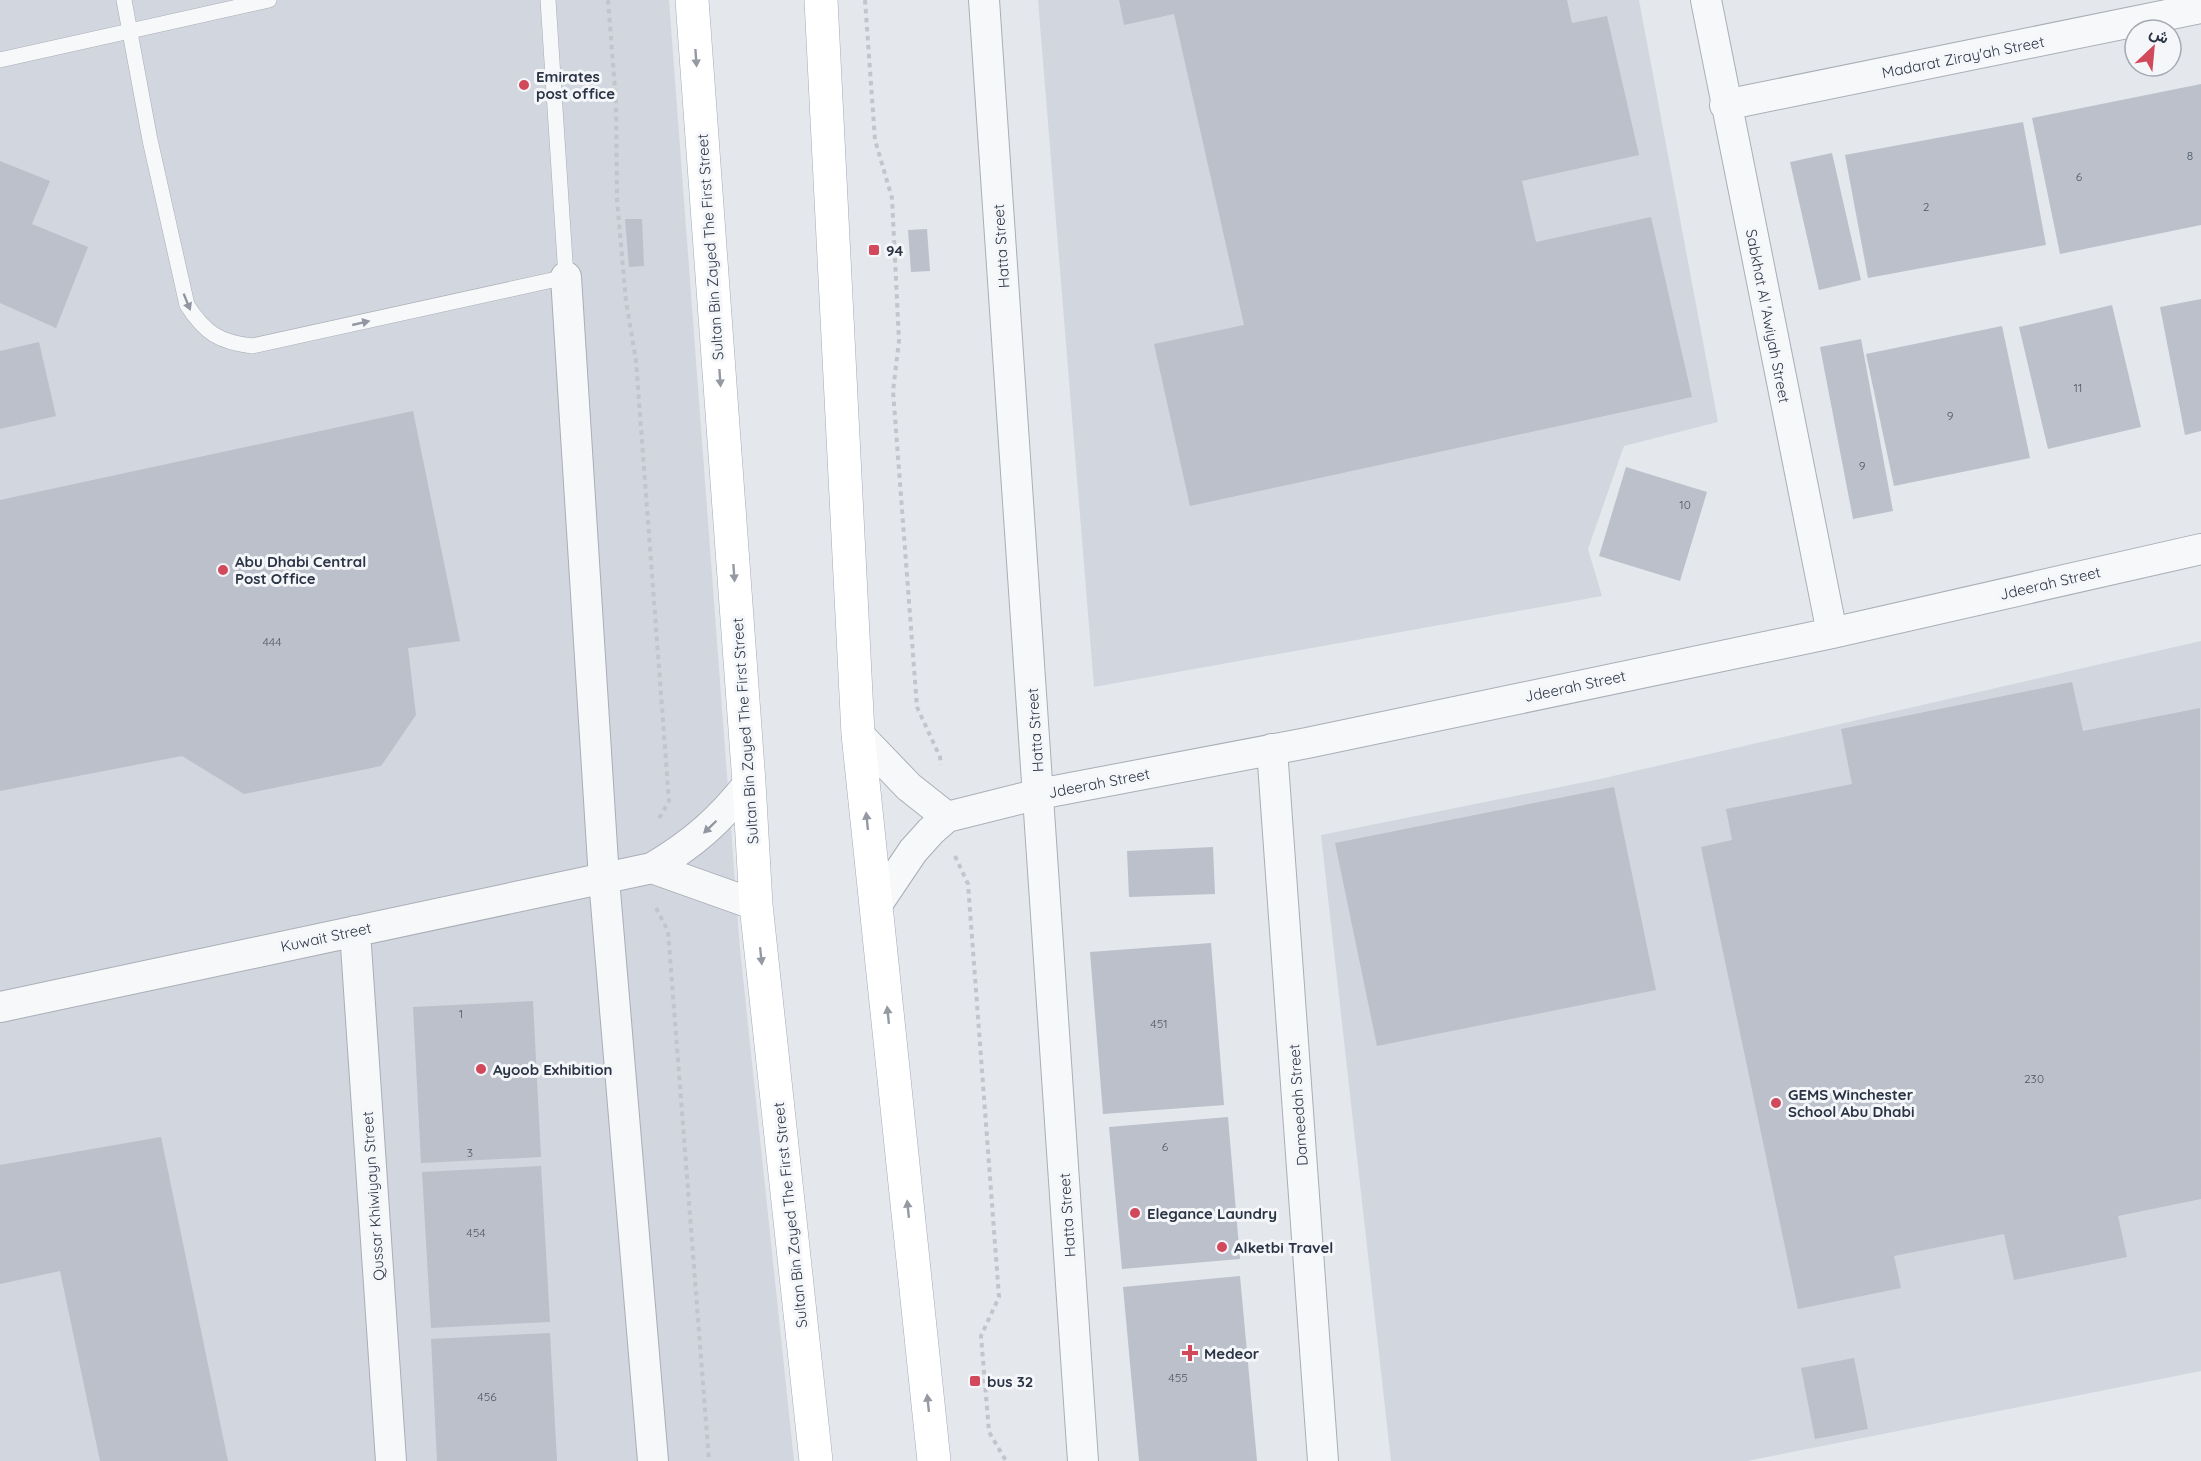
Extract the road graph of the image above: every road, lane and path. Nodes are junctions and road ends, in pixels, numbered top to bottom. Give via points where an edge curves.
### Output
1 (124, 0) edge
2 (269, 0) edge
3 (548, 0) edge
4 (608, 0) edge
5 (692, 0) edge
6 (821, 0) edge
7 (865, 0) edge
8 (984, 0) edge
9 (1706, 0) edge
10 (2201, 8) edge
11 (129, 32) junction
12 (0, 60) edge
13 (1725, 105) junction
14 (566, 277) junction
15 (2201, 549) edge
16 (1832, 633) junction
17 (858, 734) junction
18 (1272, 749) junction
19 (941, 768) dead end
20 (749, 783) junction
21 (1039, 794) junction
22 (947, 817) junction
23 (655, 826) dead end
24 (951, 847) dead end
25 (652, 868) junction
26 (604, 879) junction
27 (655, 905) dead end
28 (756, 905) junction
29 (876, 906) junction
30 (355, 931) junction
31 (0, 1007) edge
32 (391, 1461) edge
33 (654, 1461) edge
34 (709, 1461) edge
35 (816, 1461) edge
36 (934, 1461) edge
37 (1006, 1461) edge
38 (1083, 1461) edge
39 (1323, 1461) edge

1 - 11 lane
2 - 11 lane
3 - 14 lane
4 - 23 path via 618,200 626,301 636,361 669,801
5 -> 20 main road, Sultan Bin Zayed The First Street
6 - 17 main road
7 - 19 path via 875,140 892,198 899,341 893,392 917,707 940,757
8 - 21 street, Hatta Street
9 - 13 street, Sabkhat Al 'Awiyah Street
10 - 13 street, Madarat Ziray'ah Street
11 - 12 lane
11 -> 14 lane via 187,305 198,322 214,335 232,344 252,346
13 - 16 street, Sabkhat Al 'Awiyah Street
14 - 26 street
15 - 16 street, Jdeerah Street
16 - 18 street, Jdeerah Street
17 - 22 street via 909,787
29 -> 17 main road
18 - 21 street, Jdeerah Street
18 - 39 street, Dameedah Street
20 -> 25 street, Kuwait Street via 706,832
20 - 28 main road, Sultan Bin Zayed The First Street
21 - 22 street, Jdeerah Street
21 - 38 street, Hatta Street
22 - 29 street, Jdeerah Street via 913,851
24 - 37 path via 968,884 999,1298 981,1336 989,1432
25 - 26 street, Kuwait Street
25 - 28 street
26 - 30 street, Kuwait Street
26 - 33 street
27 - 34 path via 668,931
28 -> 35 main road, Sultan Bin Zayed The First Street
36 -> 29 main road
30 - 31 street, Kuwait Street
30 - 32 street, Qussar Khiwiyayn Street

